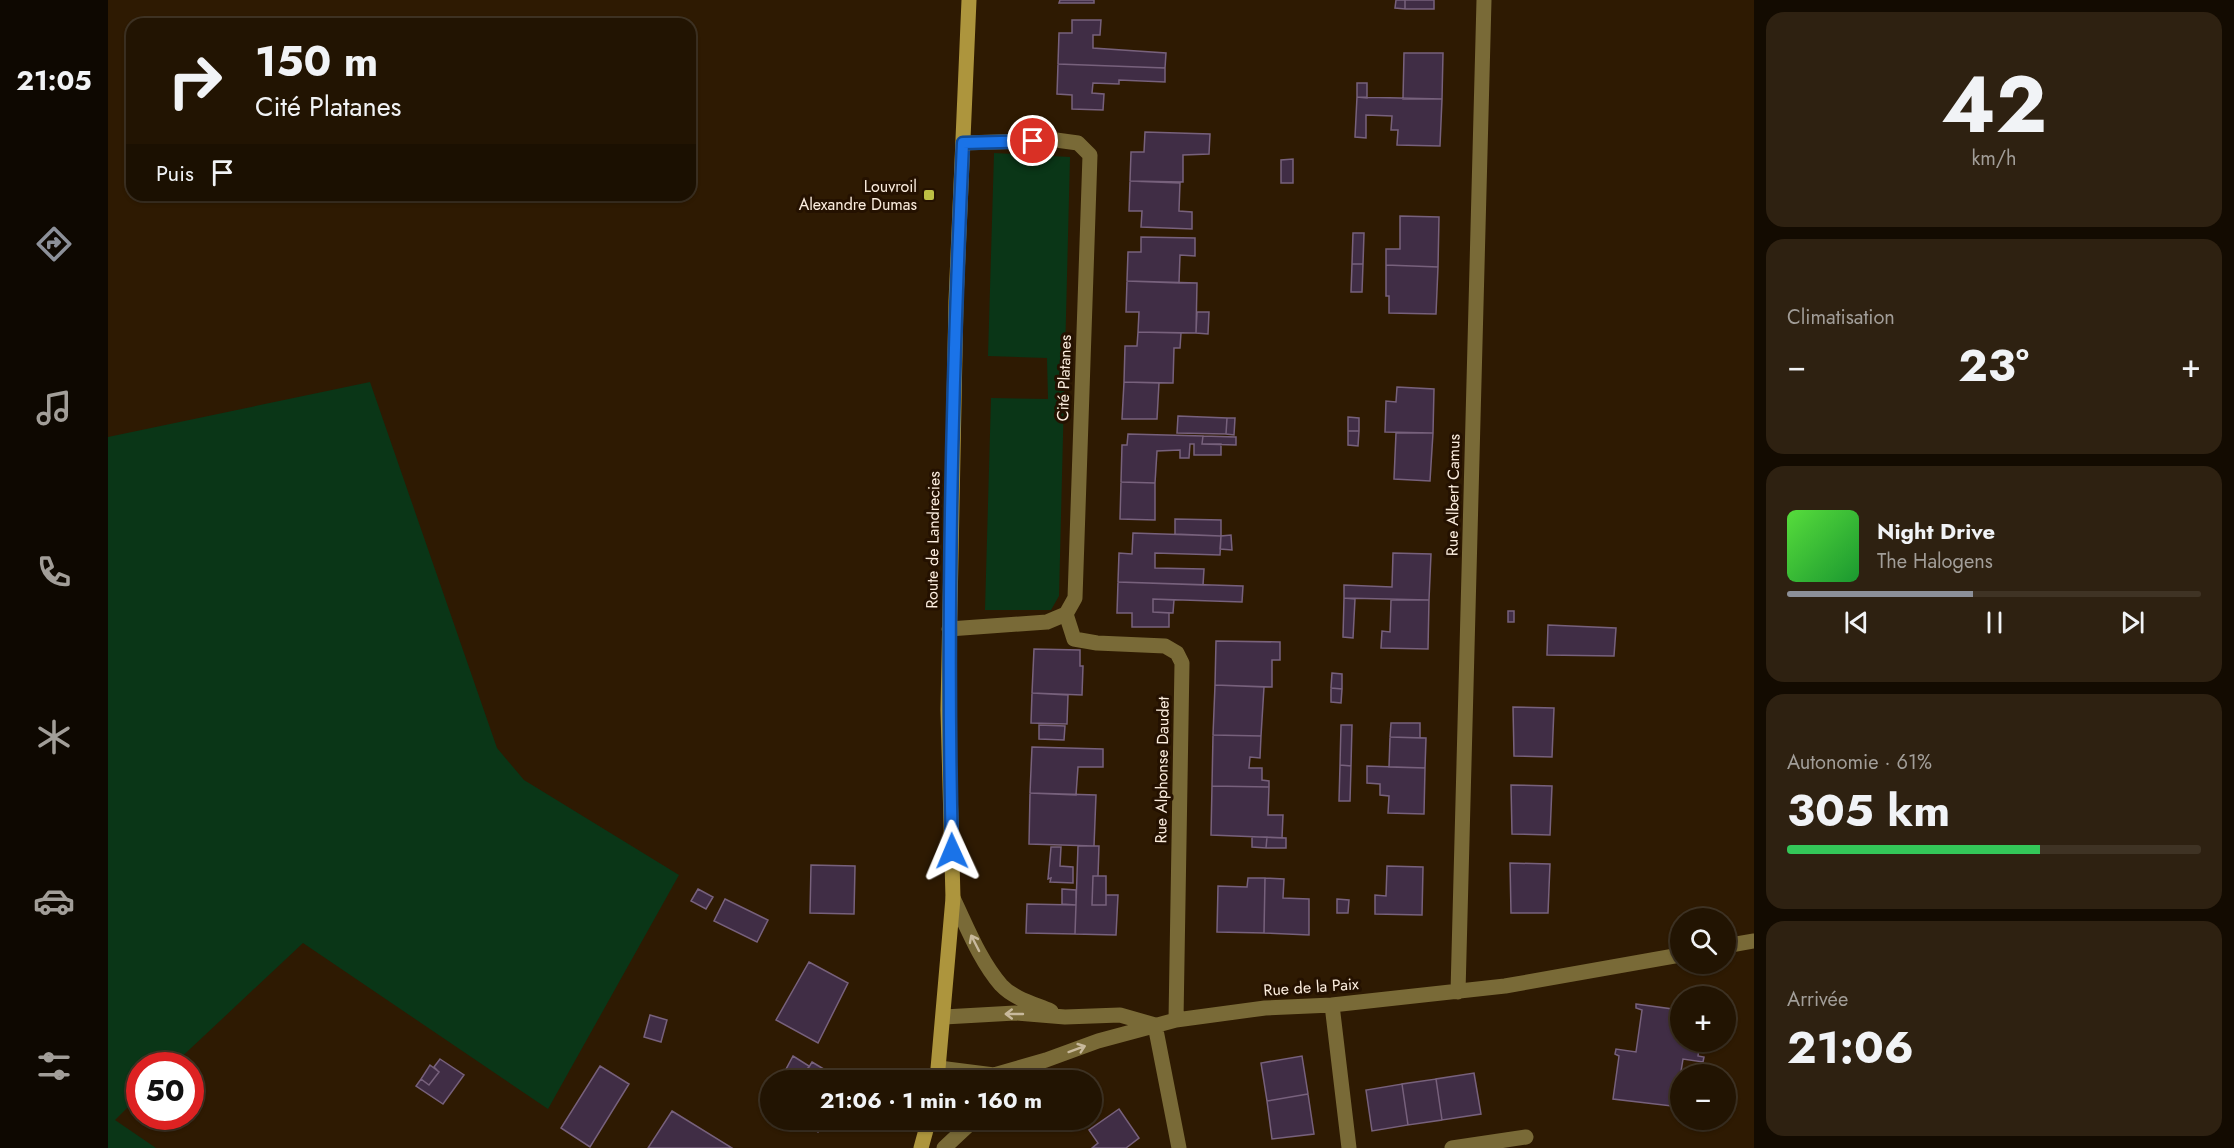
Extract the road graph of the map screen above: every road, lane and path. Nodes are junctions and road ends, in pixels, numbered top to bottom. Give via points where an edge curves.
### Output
1 (969, 0) edge
2 (1484, 0) edge
3 (963, 143) junction
4 (1066, 614) junction
5 (950, 629) junction
6 (953, 898) junction
7 (1754, 941) edge
8 (1736, 944) edge
9 (1670, 957) edge
10 (1458, 992) junction
11 (1332, 1005) junction
12 (944, 1017) junction
13 (1065, 1017) junction
14 (1176, 1020) junction
15 (1155, 1025) junction
16 (1046, 1060) junction
17 (938, 1070) edge
18 (1011, 1070) edge
19 (1034, 1070) edge
20 (926, 1130) edge
21 (963, 1130) edge
22 (1526, 1137) dead end
23 (921, 1148) edge
24 (944, 1148) edge
25 (1179, 1148) edge
26 (1349, 1148) edge
27 (1452, 1148) edge

1 - 3 main road, Route de Landrecies
2 - 10 street, Rue Albert Camus
3 - 4 street, Cité Platanes via 1056,140 1078,143 1090,155 1075,598
3 - 5 main road, Route de Landrecies
4 - 5 street via 1047,622
4 - 14 street, Rue Alphonse Daudet via 1074,639 1165,646 1177,653 1182,663
5 - 6 main road, Route de Landrecies
6 - 12 main road, Route de Landrecies
13 -> 6 street via 1018,998 1002,986
7 - 8 street
9 - 10 street, Rue de la Paix
10 - 11 street, Rue de la Paix
11 - 14 street, Rue de la Paix via 1265,1008
11 - 26 street
13 -> 12 street, Rue de la Paix via 1015,1013
12 - 17 main road, Route de Landrecies
13 - 15 street, Rue de la Paix via 1120,1016
14 - 15 street, Rue de la Paix
16 -> 15 street
15 - 25 street
16 - 18 street
16 - 19 street
20 - 23 main road
21 - 24 street
22 - 27 street

